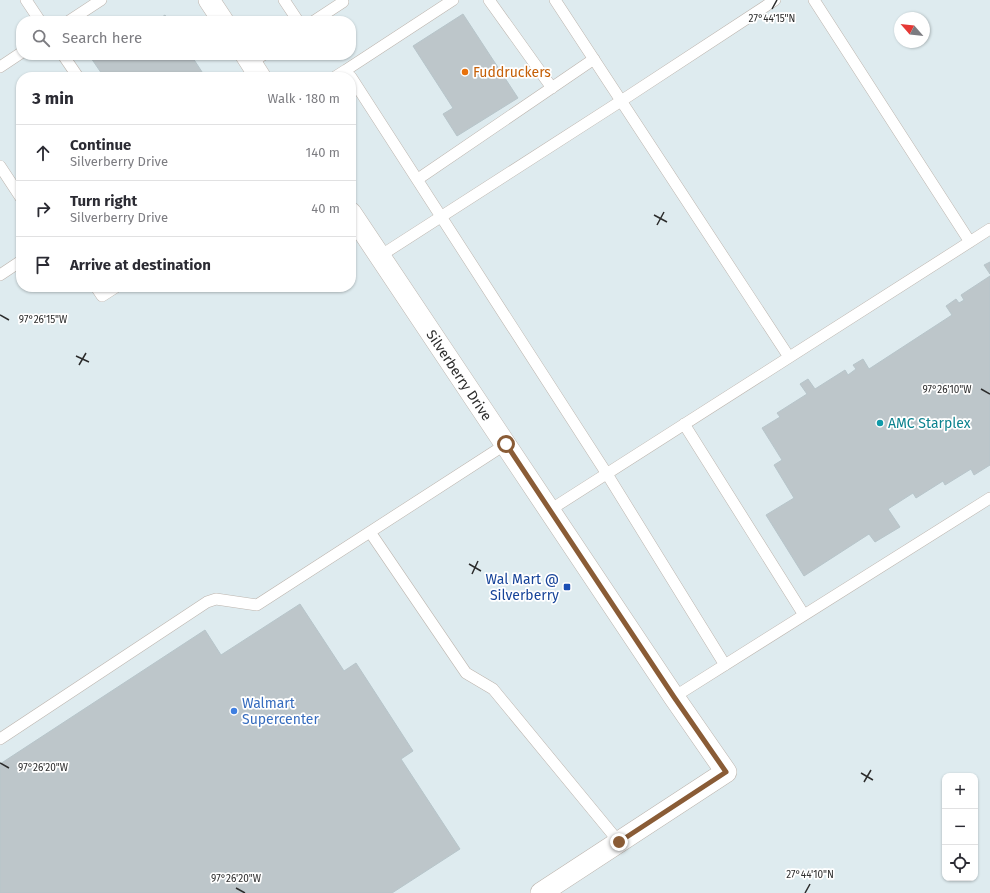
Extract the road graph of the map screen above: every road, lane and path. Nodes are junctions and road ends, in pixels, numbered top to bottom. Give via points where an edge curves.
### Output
1 (26, 0) edge
2 (101, 0) edge
3 (209, 0) edge
4 (284, 0) edge
5 (452, 0) edge
6 (489, 0) edge
7 (555, 0) edge
8 (775, 0) edge
9 (814, 0) edge
10 (343, 2) dead end
11 (37, 16) edge
12 (77, 16) edge
13 (220, 16) edge
14 (295, 16) edge
15 (322, 16) edge
16 (16, 56) edge
17 (594, 59) junction
18 (66, 60) edge
19 (0, 67) edge
20 (75, 72) edge
21 (353, 72) edge
22 (356, 86) edge
23 (552, 88) junction
24 (621, 102) junction
25 (0, 166) edge
26 (418, 179) junction
27 (16, 190) edge
28 (442, 217) junction
29 (356, 220) edge
30 (990, 229) edge
31 (970, 242) junction
32 (380, 256) junction
33 (16, 264) edge
34 (0, 275) edge
35 (99, 292) edge
36 (108, 292) edge
37 (789, 357) junction
38 (684, 424) junction
39 (506, 444) junction
40 (607, 474) junction
41 (990, 498) edge
42 (550, 510) junction
43 (370, 532) junction
44 (804, 615) junction
45 (725, 665) junction
46 (674, 697) junction
47 (0, 739) edge
48 (619, 842) junction
49 (541, 893) edge

1 - 11 lane
2 - 12 lane
3 - 13 street
4 - 14 lane
5 - 21 lane
6 - 23 lane
7 - 17 lane
8 - 24 lane
9 - 31 lane
10 - 15 lane
16 - 19 lane
17 - 23 lane
17 - 24 lane
18 - 20 lane
22 - 26 lane
23 - 26 lane
24 - 28 lane
24 - 37 lane
25 - 27 lane
26 - 28 lane
28 - 32 lane
28 - 40 lane
29 - 32 street, Silverberry Drive
30 - 31 lane
31 - 37 lane
32 - 39 street, Silverberry Drive
33 - 34 lane
35 - 36 lane via 102,296
37 - 38 lane
38 - 40 lane
38 - 44 lane
39 - 42 street, Silverberry Drive
39 - 43 lane
40 - 42 lane
40 - 45 lane
41 - 44 lane
42 - 46 street, Silverberry Drive
43 - 47 lane via 257,605 216,598 207,602
43 - 48 lane via 466,673 494,689
44 - 45 lane
45 - 46 lane
46 - 48 street, Silverberry Drive via 726,772
48 - 49 street, Silverberry Drive

